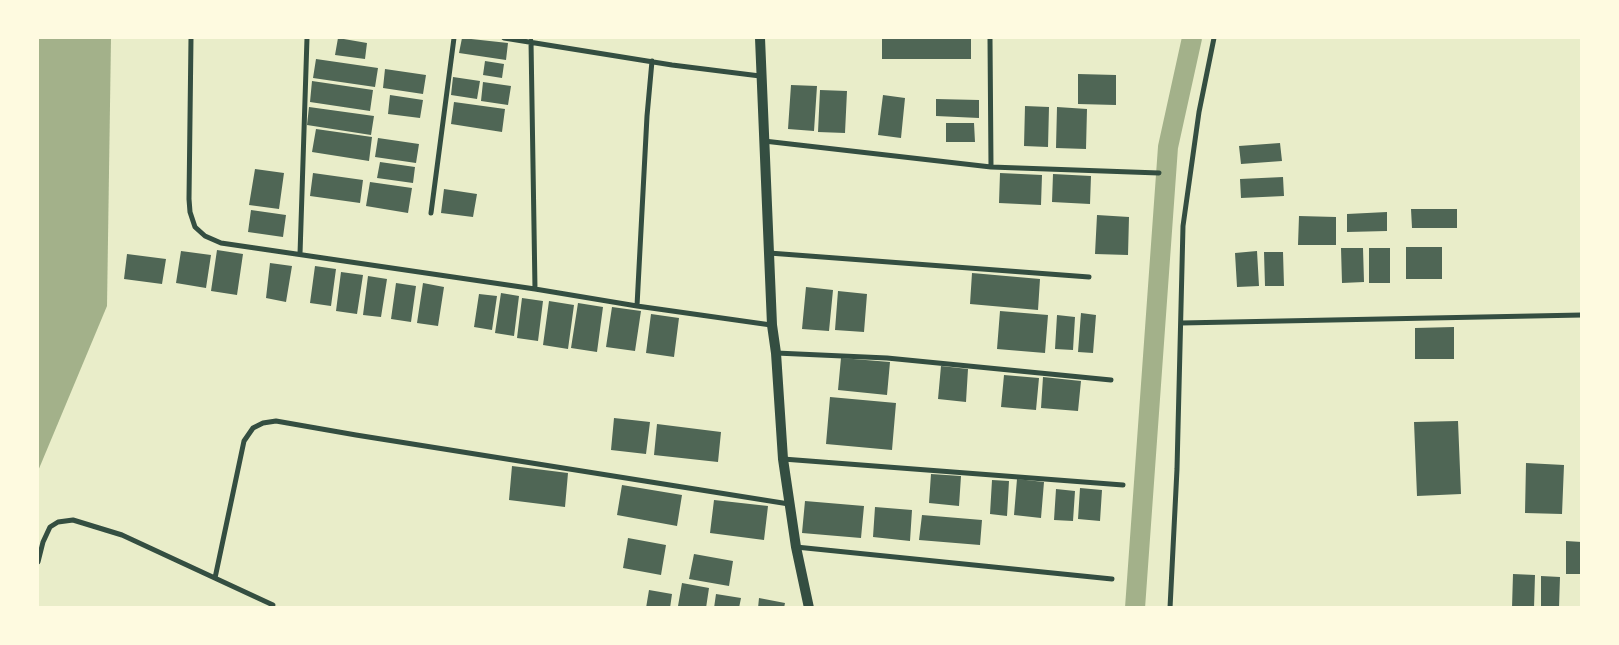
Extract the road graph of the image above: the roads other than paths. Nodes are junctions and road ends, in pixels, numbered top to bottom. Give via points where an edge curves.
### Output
1 (191, 38) edge
2 (307, 38) edge
3 (454, 38) edge
4 (504, 38) edge
5 (760, 38) edge
6 (990, 38) edge
7 (1214, 38) edge
8 (531, 41) junction
9 (652, 61) junction
10 (760, 76) junction
11 (764, 141) junction
12 (991, 167) junction
13 (1159, 173) dead end
14 (431, 212) dead end
15 (769, 253) junction
16 (300, 254) junction
17 (1089, 277) dead end
18 (535, 289) junction
19 (637, 306) junction
20 (1582, 315) edge
21 (1181, 323) junction
22 (772, 325) junction
23 (776, 353) junction
24 (1111, 380) dead end
25 (783, 459) junction
26 (1123, 485) dead end
27 (790, 504) junction
28 (796, 547) junction
29 (38, 562) edge
30 (214, 578) junction
31 (1112, 579) dead end
32 (274, 607) edge
33 (809, 608) edge
34 (1170, 608) edge

1 - 16 street via 189,199 195,227 221,243
2 - 16 street
3 - 14 street
4 - 8 street
5 - 10 main road
6 - 12 street
7 - 21 street via 1199,112 1184,226
8 - 9 street
8 - 18 street
9 - 10 street
9 - 19 street
10 - 11 main road
11 - 12 street
11 - 15 main road
12 - 13 street
15 - 17 street
15 - 22 main road
16 - 18 street
18 - 19 street
19 - 22 street
20 - 21 street
21 - 34 street
22 - 23 main road
23 - 24 street via 887,358
23 - 25 main road
25 - 26 street
25 - 27 main road
27 - 28 main road
27 - 30 street via 276,421 252,428 244,441
28 - 31 street
28 - 33 main road
29 - 30 street via 50,527 73,520 122,535
30 - 32 street

